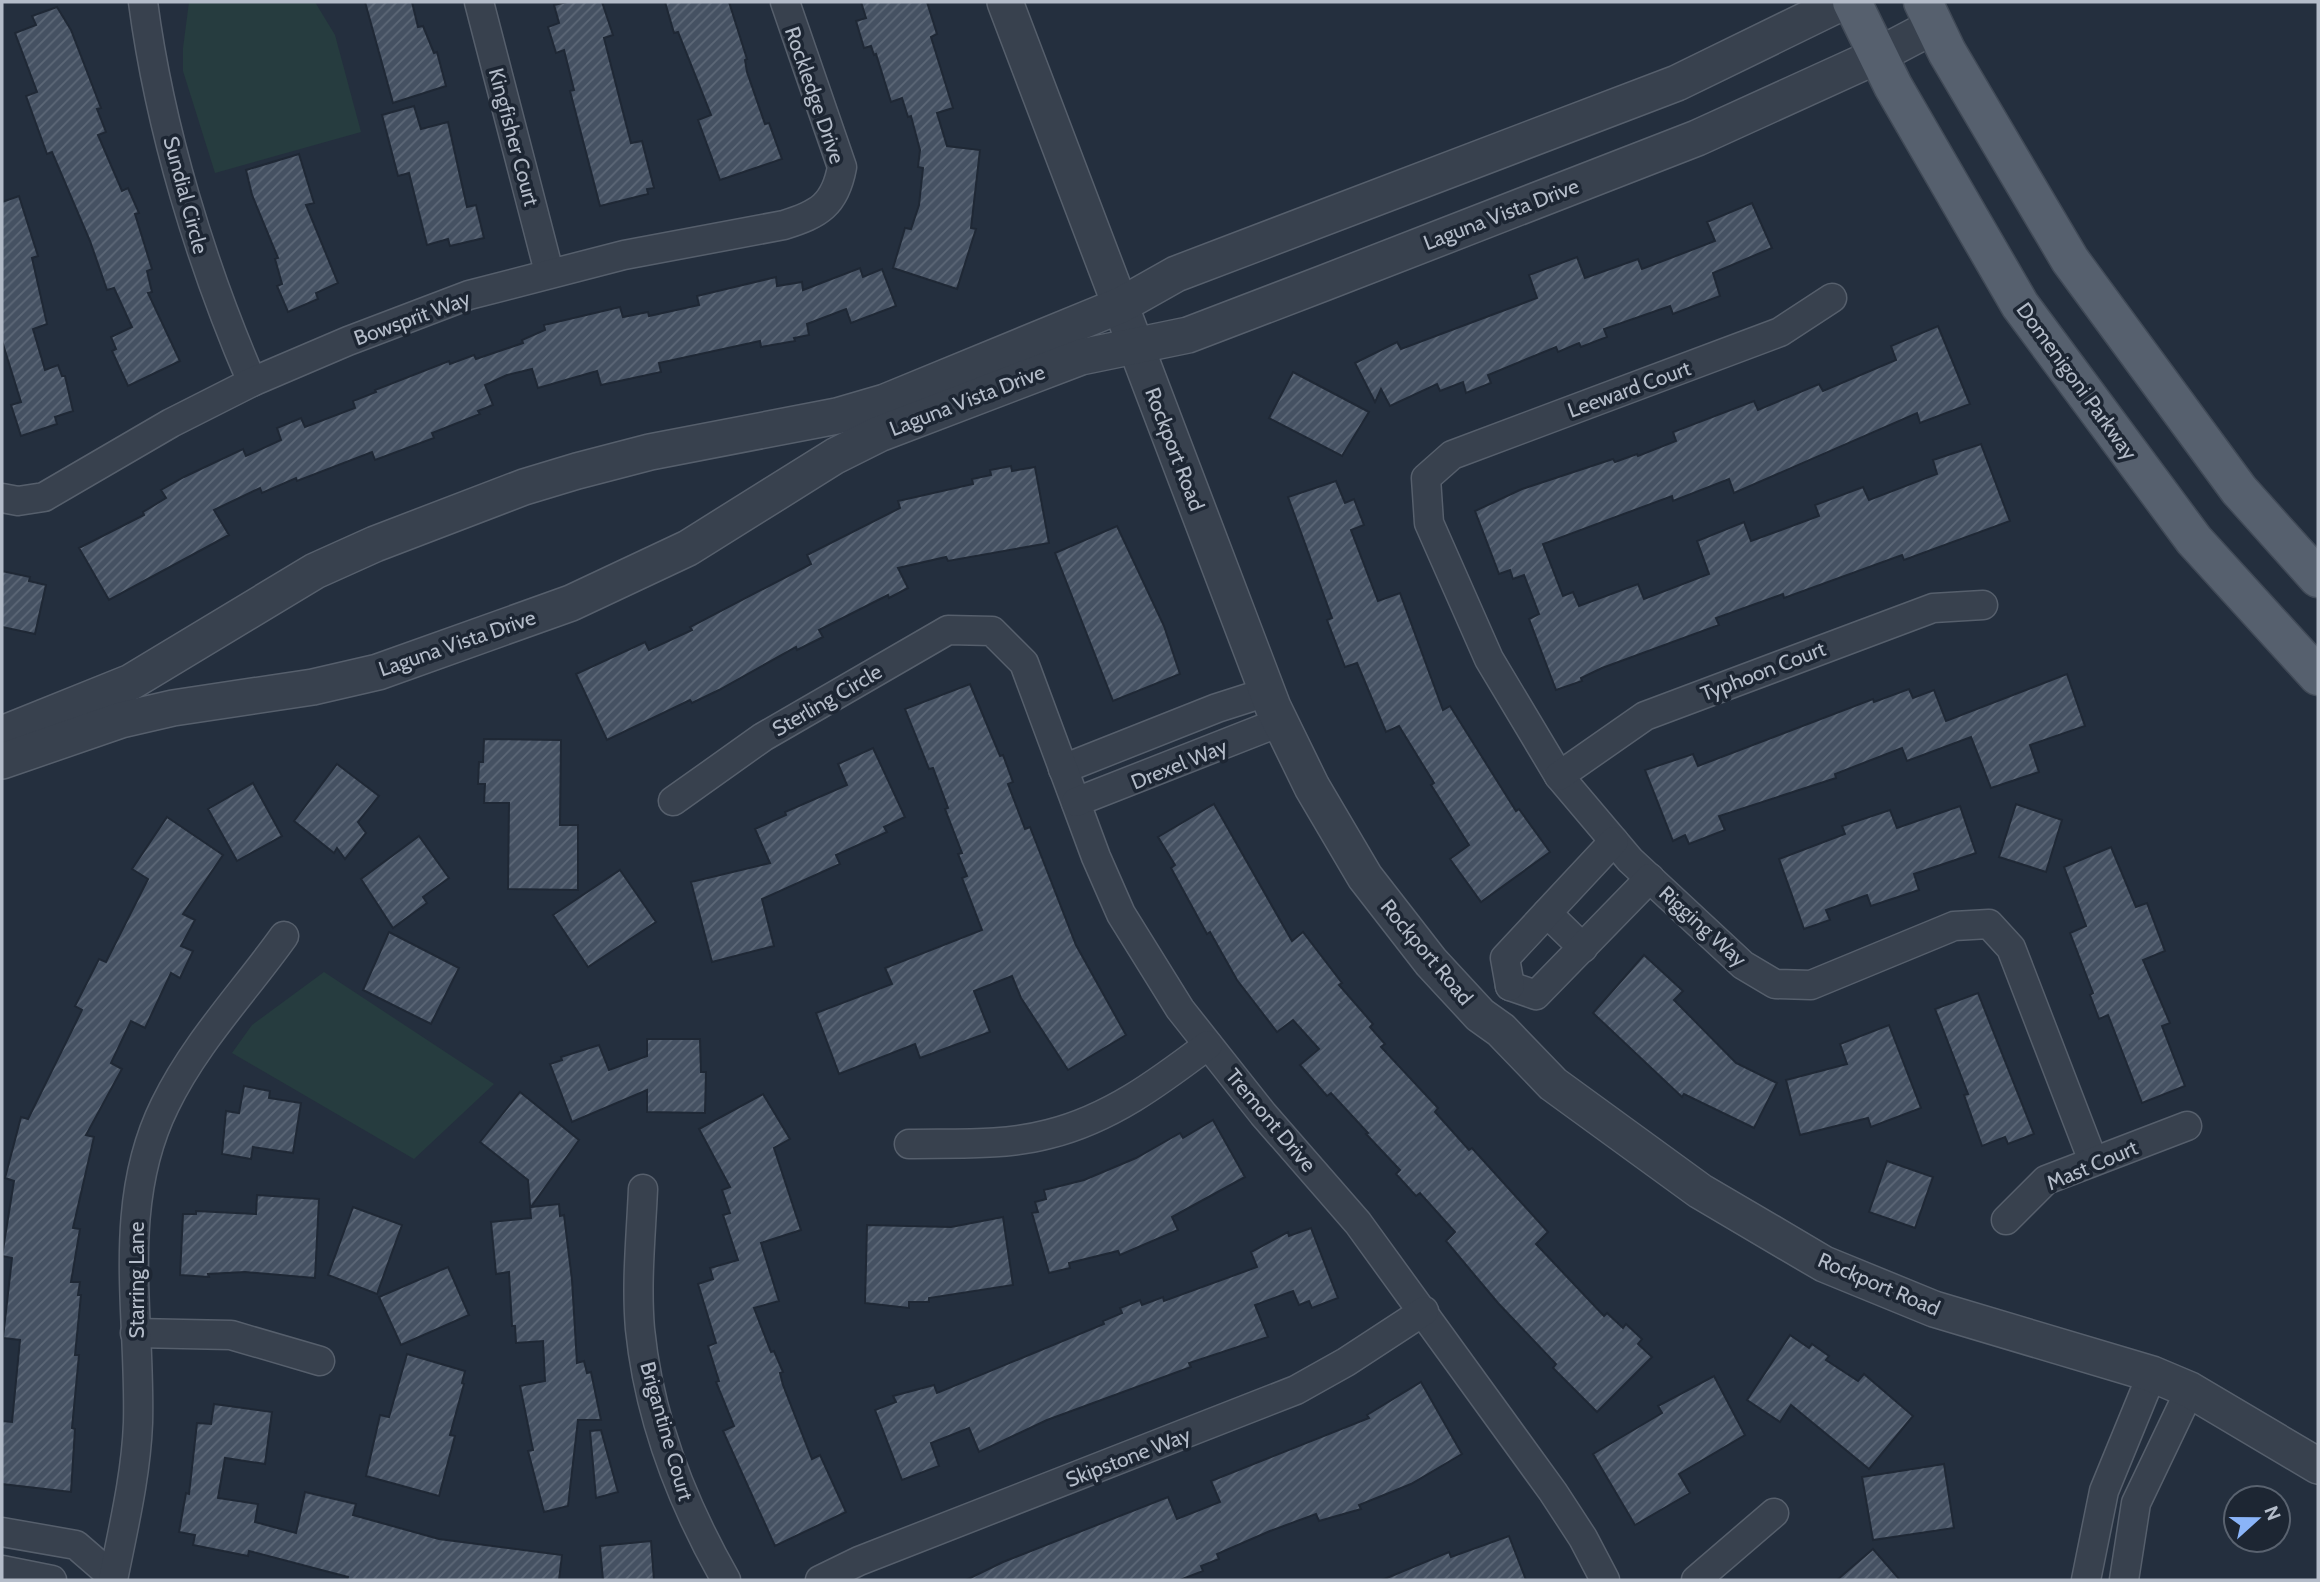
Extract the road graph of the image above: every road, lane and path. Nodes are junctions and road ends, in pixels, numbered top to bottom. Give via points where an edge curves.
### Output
1 (143, 2) edge
2 (479, 2) edge
3 (785, 2) edge
4 (1005, 2) edge
5 (1843, 2) edge
6 (1852, 2) edge
7 (1928, 14) edge
8 (1877, 57) junction
9 (838, 188) joint
10 (549, 272) junction
11 (1832, 298) dead end
12 (1121, 305) junction
13 (1136, 346) junction
14 (252, 382) junction
15 (1426, 478) joint
16 (2, 498) edge
17 (2318, 578) edge
18 (1983, 605) dead end
19 (992, 631) joint
20 (2318, 676) edge
21 (1273, 707) junction
22 (1159, 732) junction
23 (2, 733) edge
24 (2, 761) edge
25 (1173, 766) junction
26 (1063, 769) junction
27 (1559, 776) junction
28 (673, 801) dead end
29 (1076, 803) junction
30 (1614, 841) junction
31 (1650, 878) junction
32 (1547, 913) junction
33 (284, 936) dead end
34 (1583, 948) junction
35 (1510, 986) junction
36 (1480, 1015) junction
37 (1208, 1045) junction
38 (2188, 1126) dead end
39 (909, 1144) dead end
40 (2093, 1161) junction
41 (643, 1189) dead end
42 (2006, 1220) dead end
43 (1424, 1311) junction
44 (135, 1333) junction
45 (320, 1361) dead end
46 (2152, 1374) junction
47 (2190, 1390) junction
48 (2318, 1466) edge
49 (1774, 1513) dead end
50 (2, 1532) edge
51 (2, 1570) edge
52 (2087, 1578) edge
53 (110, 1579) edge
54 (52, 1580) edge
55 (726, 1580) edge
56 (820, 1580) edge
57 (1605, 1580) edge
58 (1696, 1580) edge
59 (2123, 1580) edge

1 - 14 street, Sundial Circle via 153,74 208,275
2 - 10 street, Kingfisher Court
3 - 9 street, Rockledge Drive via 842,167
4 - 12 street, Rockport Road
5 - 12 street, Laguna Vista Drive via 1677,83 1176,274
6 - 8 main road, Domenigoni Parkway
7 - 8 street, Laguna Vista Drive
7 - 17 main road via 2070,260 2239,490
8 - 13 street, Laguna Vista Drive via 1697,138 1188,335
8 - 20 main road, Domenigoni Parkway via 2020,305 2194,540
9 - 10 street, Bowsprit Way via 811,216 784,225
10 - 14 street, Bowsprit Way via 469,295
11 - 15 street, Leeward Court via 1780,332 1452,455
12 - 13 street, Rockport Road
12 - 23 street, Laguna Vista Drive via 885,401 578,471 375,544 315,571 131,682
13 - 21 street, Rockport Road
13 - 24 street, Laguna Vista Drive via 1081,357 879,434 644,570 440,652 313,687 121,720
14 - 16 street, Bowsprit Way via 44,497
15 - 27 street, Rigging Way via 1429,523 1483,647
18 - 27 street, Typhoon Court via 1933,608 1644,716
19 - 26 street, Tremont Drive via 1024,663
19 - 28 street, Sterling Circle via 948,630 763,737
21 - 22 street, Drexel Way
21 - 25 street, Drexel Way
21 - 36 street, Rockport Road via 1311,787 1365,877 1431,962
22 - 25 street
22 - 26 street, Drexel Way
25 - 29 street, Drexel Way
26 - 29 street, Tremont Drive
27 - 30 street, Rigging Way
29 - 37 street, Tremont Drive via 1121,914
30 - 31 street, Rigging Way
30 - 32 street
31 - 34 street
31 - 40 street, Rigging Way via 1743,965 1774,984 1811,985 1954,926 1989,924 2011,948
32 - 34 street
32 - 35 street via 1505,958
33 - 44 street, Starring Lane via 164,1105 145,1156 132,1259
34 - 35 street via 1536,995
35 - 36 street
36 - 46 street, Rockport Road via 1501,1030 1553,1084 1689,1183 1824,1264 1934,1309
37 - 39 street via 1149,1089 1049,1135 996,1142
37 - 43 street, Tremont Drive via 1358,1223
38 - 40 street, Mast Court
40 - 42 street, Mast Court via 2046,1180
41 - 55 street, Brigantine Court via 640,1327 649,1386 671,1464 697,1529
43 - 56 street, Skipstone Way via 1296,1390
43 - 57 street, Tremont Drive via 1553,1492
44 - 45 street via 232,1335
44 - 53 street, Starring Lane via 135,1462
46 - 47 street, Rockport Road
46 - 52 street via 2104,1491
47 - 48 street, Rockport Road
47 - 59 street via 2136,1503
49 - 58 street
50 - 53 street via 76,1545
51 - 54 street
52 - 59 street

